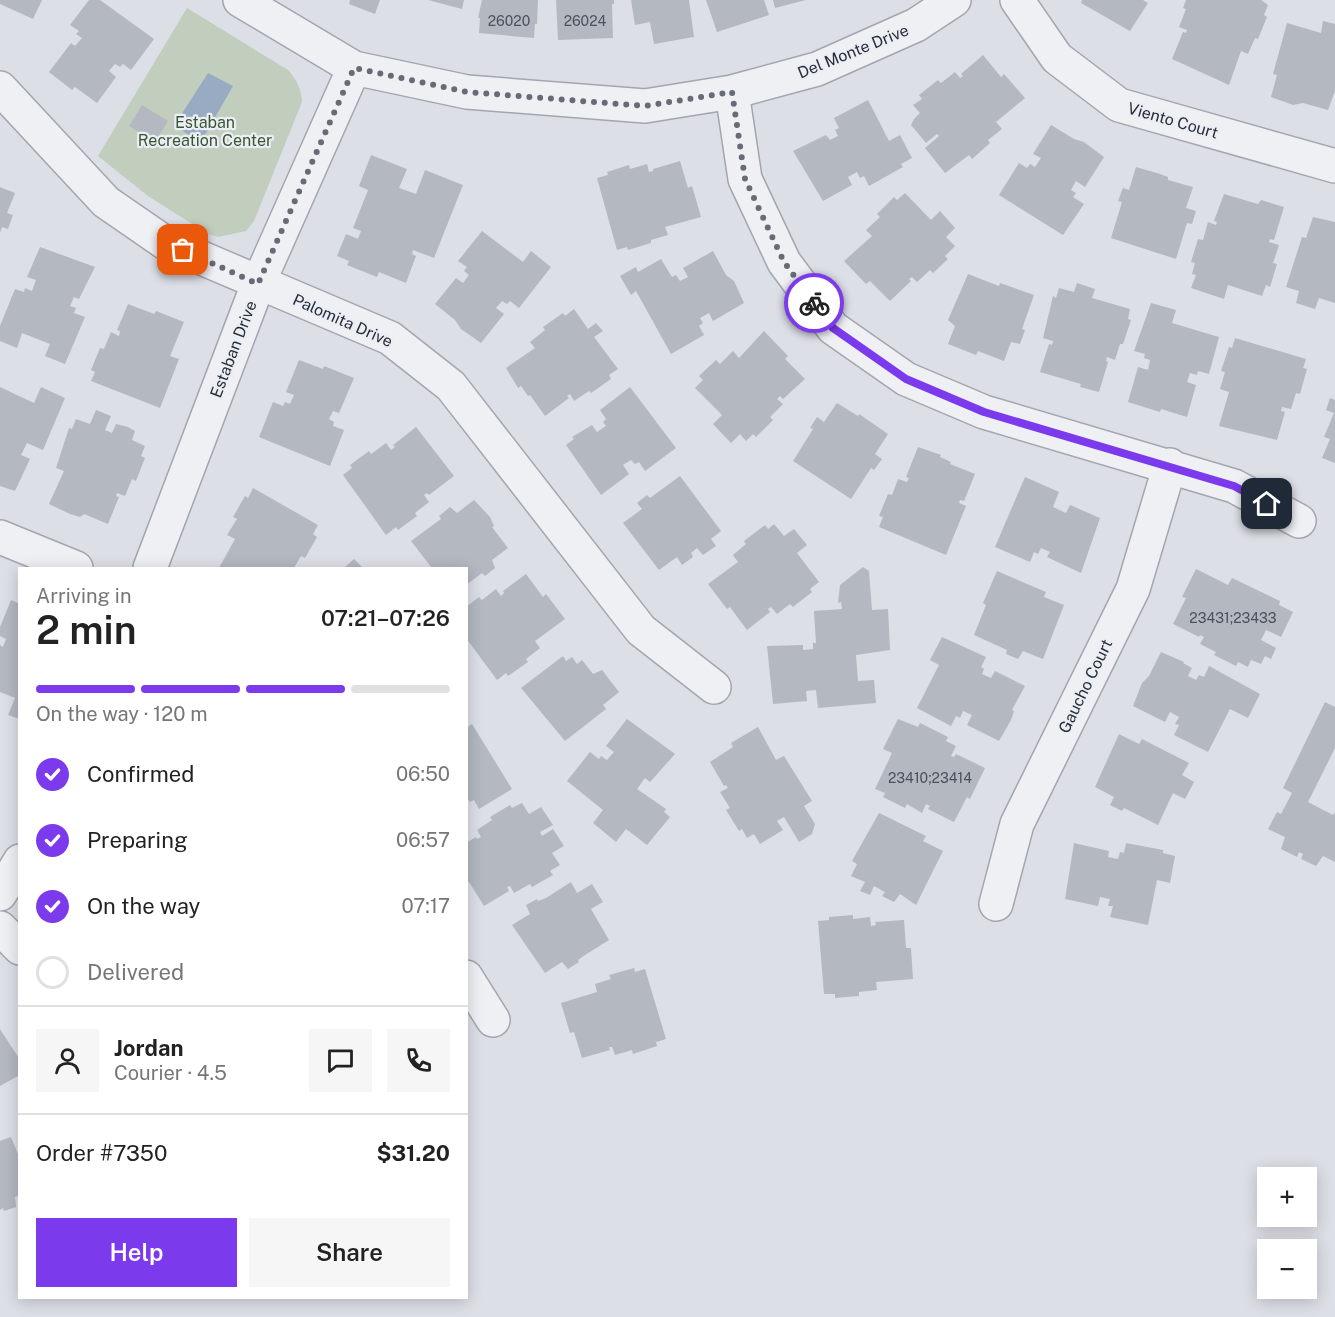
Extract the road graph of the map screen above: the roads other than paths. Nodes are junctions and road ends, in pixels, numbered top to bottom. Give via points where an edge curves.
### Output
1 (240, 0) edge
2 (954, 0) edge
3 (1017, 0) edge
4 (354, 68) junction
5 (0, 88) edge
6 (732, 92) junction
7 (1335, 166) edge
8 (258, 284) junction
9 (1170, 465) junction
10 (1299, 521) dead end
11 (0, 537) edge
12 (74, 567) edge
13 (150, 567) edge
14 (714, 687) dead end
15 (18, 864) edge
16 (0, 894) edge
17 (996, 904) dead end
18 (0, 928) edge
19 (18, 946) edge
20 (468, 980) edge
21 (493, 1020) dead end

1 - 4 street, Del Monte Drive
2 - 6 street, Del Monte Drive via 916,26 817,69
3 - 7 street, Viento Court via 1058,58 1119,105
4 - 6 street, Del Monte Drive via 467,92 645,106
4 - 8 street, Estaban Drive
5 - 8 street, Palomita Drive via 106,202 164,242
6 - 9 street via 745,179 784,262 833,328 906,379 984,412
8 - 13 street, Estaban Drive
8 - 14 street, Palomita Drive via 390,338 451,386 641,630
9 - 10 street via 1234,486
9 - 17 street, Gaucho Court via 1133,589 1017,824
11 - 12 street
15 - 16 street
18 - 19 street
20 - 21 street

